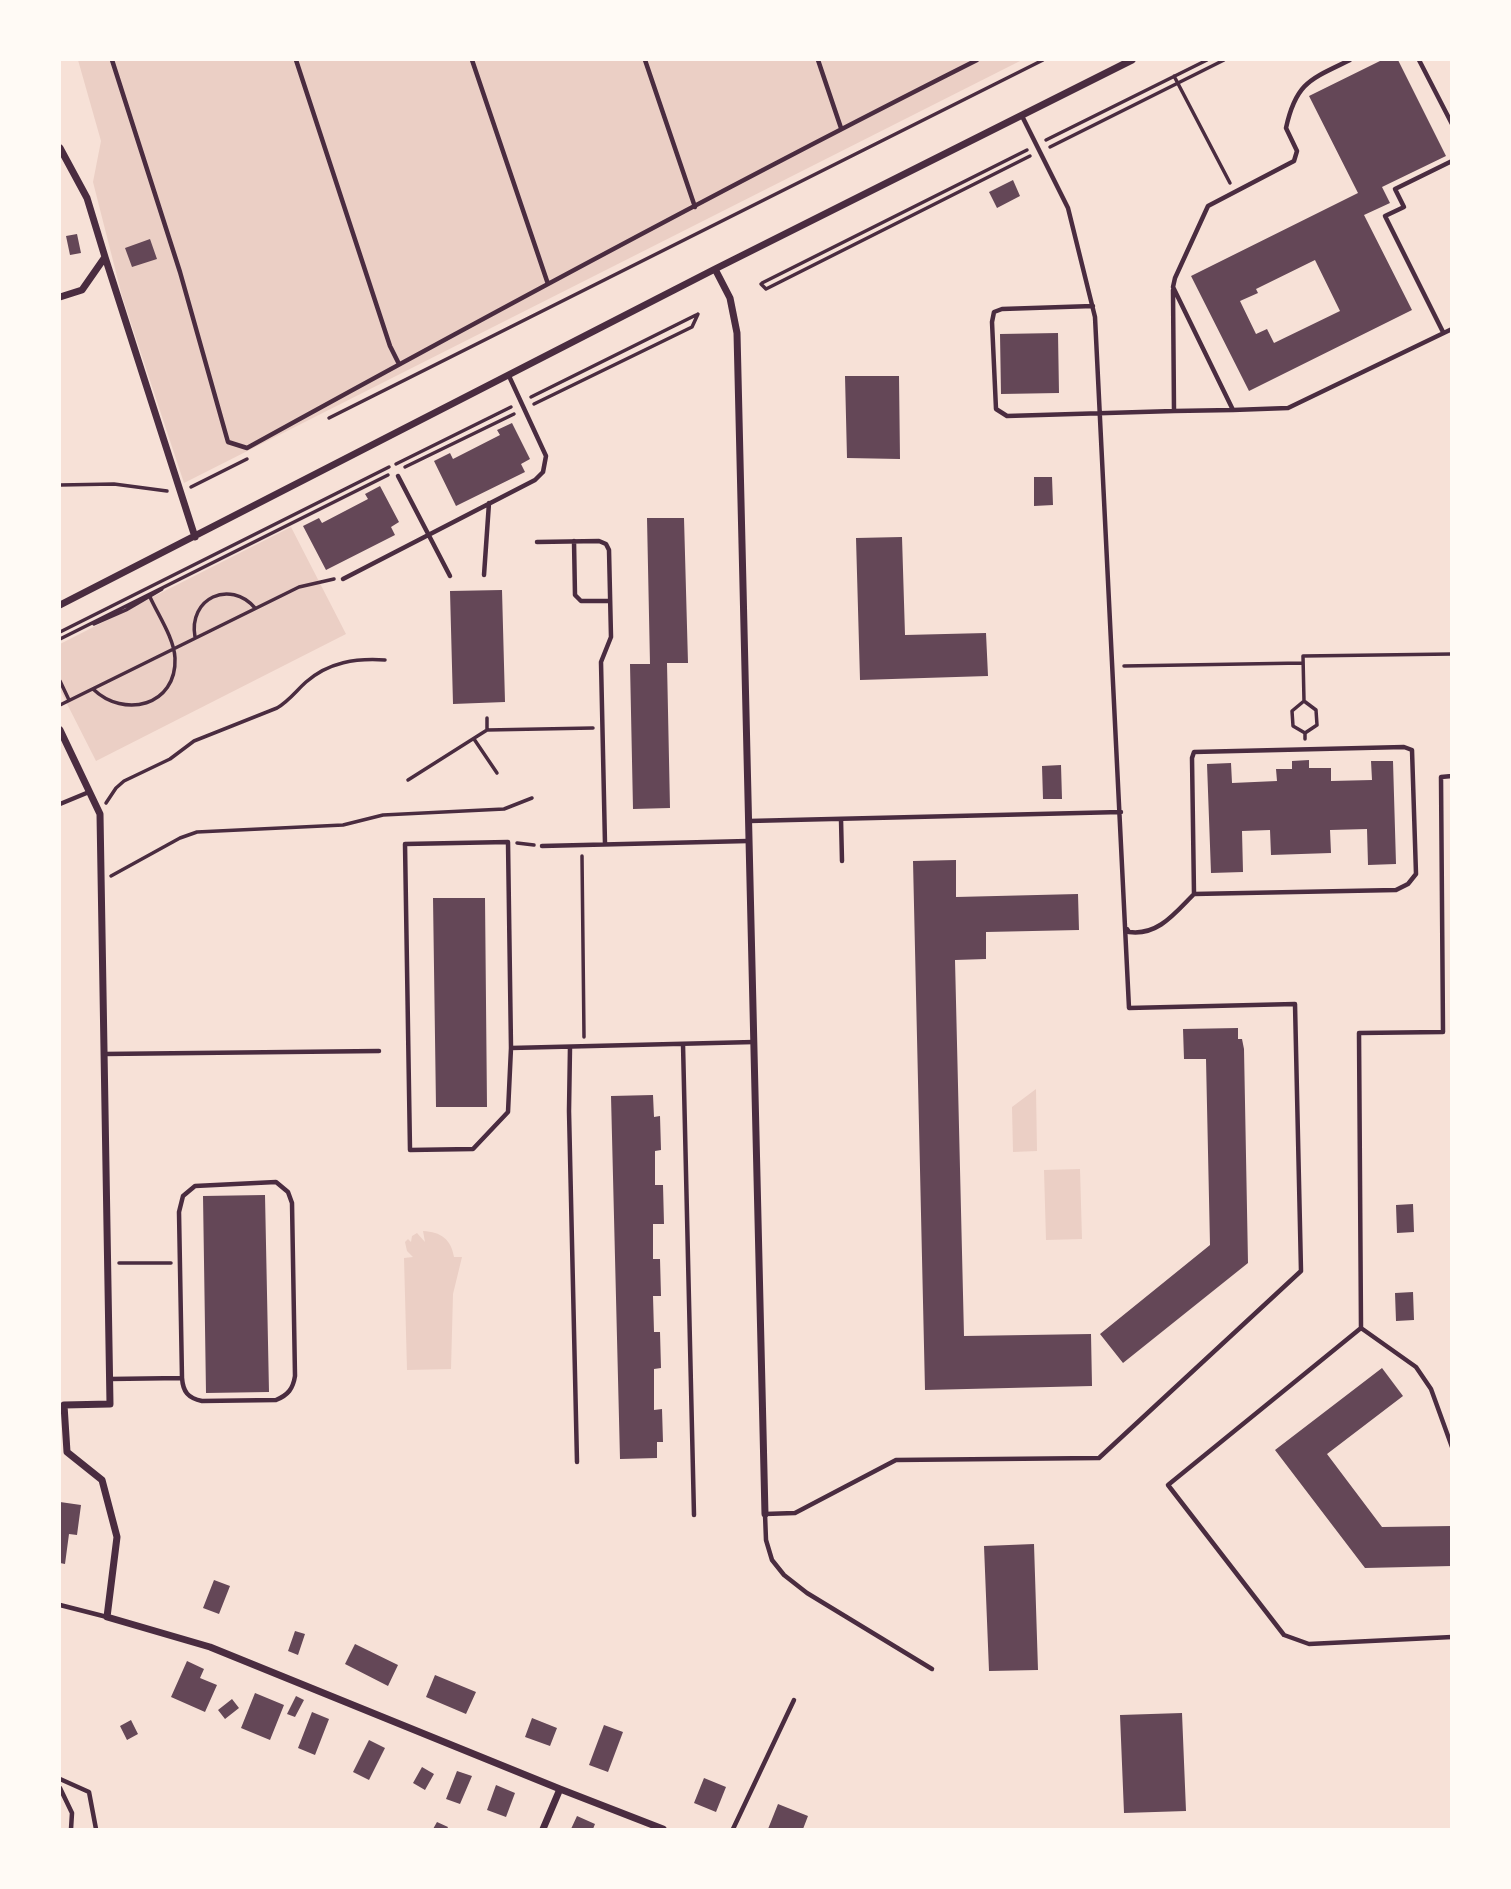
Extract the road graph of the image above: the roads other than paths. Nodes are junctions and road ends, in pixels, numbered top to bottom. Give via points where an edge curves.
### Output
1 (112, 60) edge
2 (296, 60) edge
3 (472, 60) edge
4 (645, 60) edge
5 (818, 60) edge
6 (977, 60) edge
7 (1132, 60) edge
8 (1350, 60) edge
9 (1419, 60) edge
10 (1021, 115) junction
11 (1451, 124) edge
12 (841, 128) junction
13 (60, 148) edge
14 (1451, 161) edge
15 (695, 207) junction
16 (105, 257) junction
17 (715, 269) junction
18 (548, 284) junction
19 (1173, 287) junction
20 (60, 297) edge
21 (1093, 306) junction
22 (1451, 329) edge
23 (1443, 332) junction
24 (399, 364) junction
25 (509, 376) junction
26 (1233, 410) junction
27 (1174, 411) junction
28 (1101, 413) junction
29 (398, 476) dead end
30 (488, 503) junction
31 (429, 534) junction
32 (195, 537) junction
33 (574, 541) junction
34 (537, 542) dead end
35 (485, 575) dead end
36 (450, 576) dead end
37 (343, 579) road end
38 (610, 601) junction
39 (60, 605) edge
40 (60, 730) edge
41 (1451, 776) edge
42 (89, 792) junction
43 (60, 804) edge
44 (1121, 813) junction
45 (841, 819) junction
46 (749, 821) junction
47 (749, 841) junction
48 (605, 844) junction
49 (542, 846) road end
50 (842, 861) dead end
51 (1194, 894) junction
52 (1127, 927) junction
53 (1443, 952) junction
54 (1451, 952) edge
55 (754, 1042) junction
56 (683, 1044) junction
57 (570, 1047) junction
58 (511, 1048) junction
59 (379, 1051) dead end
60 (104, 1055) junction
61 (1361, 1328) junction
62 (182, 1378) junction
63 (110, 1379) junction
64 (62, 1405) edge
65 (1451, 1447) edge
66 (577, 1462) dead end
67 (765, 1514) junction
68 (694, 1516) dead end
69 (60, 1605) edge
70 (107, 1617) junction
71 (1451, 1637) edge
72 (932, 1669) dead end
73 (794, 1700) dead end
74 (60, 1779) edge
75 (60, 1788) edge
76 (560, 1789) junction
77 (71, 1829) edge
78 (96, 1829) edge
79 (543, 1829) edge
80 (663, 1829) edge
81 (733, 1829) edge

1 - 24 lane via 228,442 247,448
2 - 24 lane
3 - 18 lane
4 - 15 lane
5 - 12 lane
6 - 12 lane
7 - 10 street
8 - 19 lane via 1311,79 1294,103 1286,128 1297,151 1294,161 1206,208
9 - 11 lane
10 - 17 street
10 - 21 lane via 1068,208
12 - 15 lane
13 - 16 street via 88,198
14 - 23 lane via 1395,189 1404,207 1385,216
15 - 18 lane
16 - 20 street via 82,290
16 - 32 street
17 - 25 street
17 - 46 street via 730,298 737,332
18 - 24 lane
19 - 26 lane
19 - 27 lane
21 - 28 lane
21 - 28 lane via 995,312 995,403 1007,416
22 - 23 lane
23 - 26 lane via 1288,408
25 - 30 lane via 542,443 546,464 534,480
25 - 32 street
26 - 27 lane
27 - 28 lane
28 - 44 lane
29 - 31 lane
30 - 31 lane
30 - 35 lane
31 - 36 lane
31 - 37 lane
32 - 39 street
33 - 34 lane
33 - 38 lane via 599,541 608,547
33 - 38 lane via 575,595 586,601
38 - 48 lane via 611,637 601,659
40 - 42 street
41 - 53 lane via 1441,776
42 - 43 lane
42 - 60 street via 100,814
44 - 45 lane
44 - 52 lane
45 - 46 lane
45 - 50 lane
46 - 47 street
47 - 48 lane
47 - 55 street
48 - 49 lane
51 - 51 lane via 1192,755 1198,751 1412,750 1413,880 1396,890
51 - 52 lane via 1158,927 1145,932
52 - 67 lane via 1129,1008 1295,1004 1301,1271 1099,1458 896,1460 795,1513
53 - 54 lane
53 - 61 lane via 1443,1032 1359,1033
55 - 56 lane
55 - 67 street
56 - 57 lane
56 - 68 lane
57 - 58 lane
57 - 66 lane
58 - 58 lane via 508,842 405,844 410,1150 473,1149 508,1112
59 - 60 lane
60 - 63 street
61 - 65 lane via 1416,1367 1431,1389
61 - 71 lane via 1168,1485 1284,1635 1309,1644
62 - 62 lane via 180,1204 195,1186 276,1182 292,1203 295,1376 290,1391 276,1400 202,1401 186,1395
62 - 63 lane
63 - 64 street via 110,1404
64 - 70 street via 67,1452 102,1480 117,1537
67 - 72 lane via 766,1540 783,1576
69 - 70 lane
70 - 76 street via 210,1647
73 - 81 lane
74 - 78 lane via 89,1792
75 - 77 lane via 72,1813
76 - 79 street
76 - 80 street

